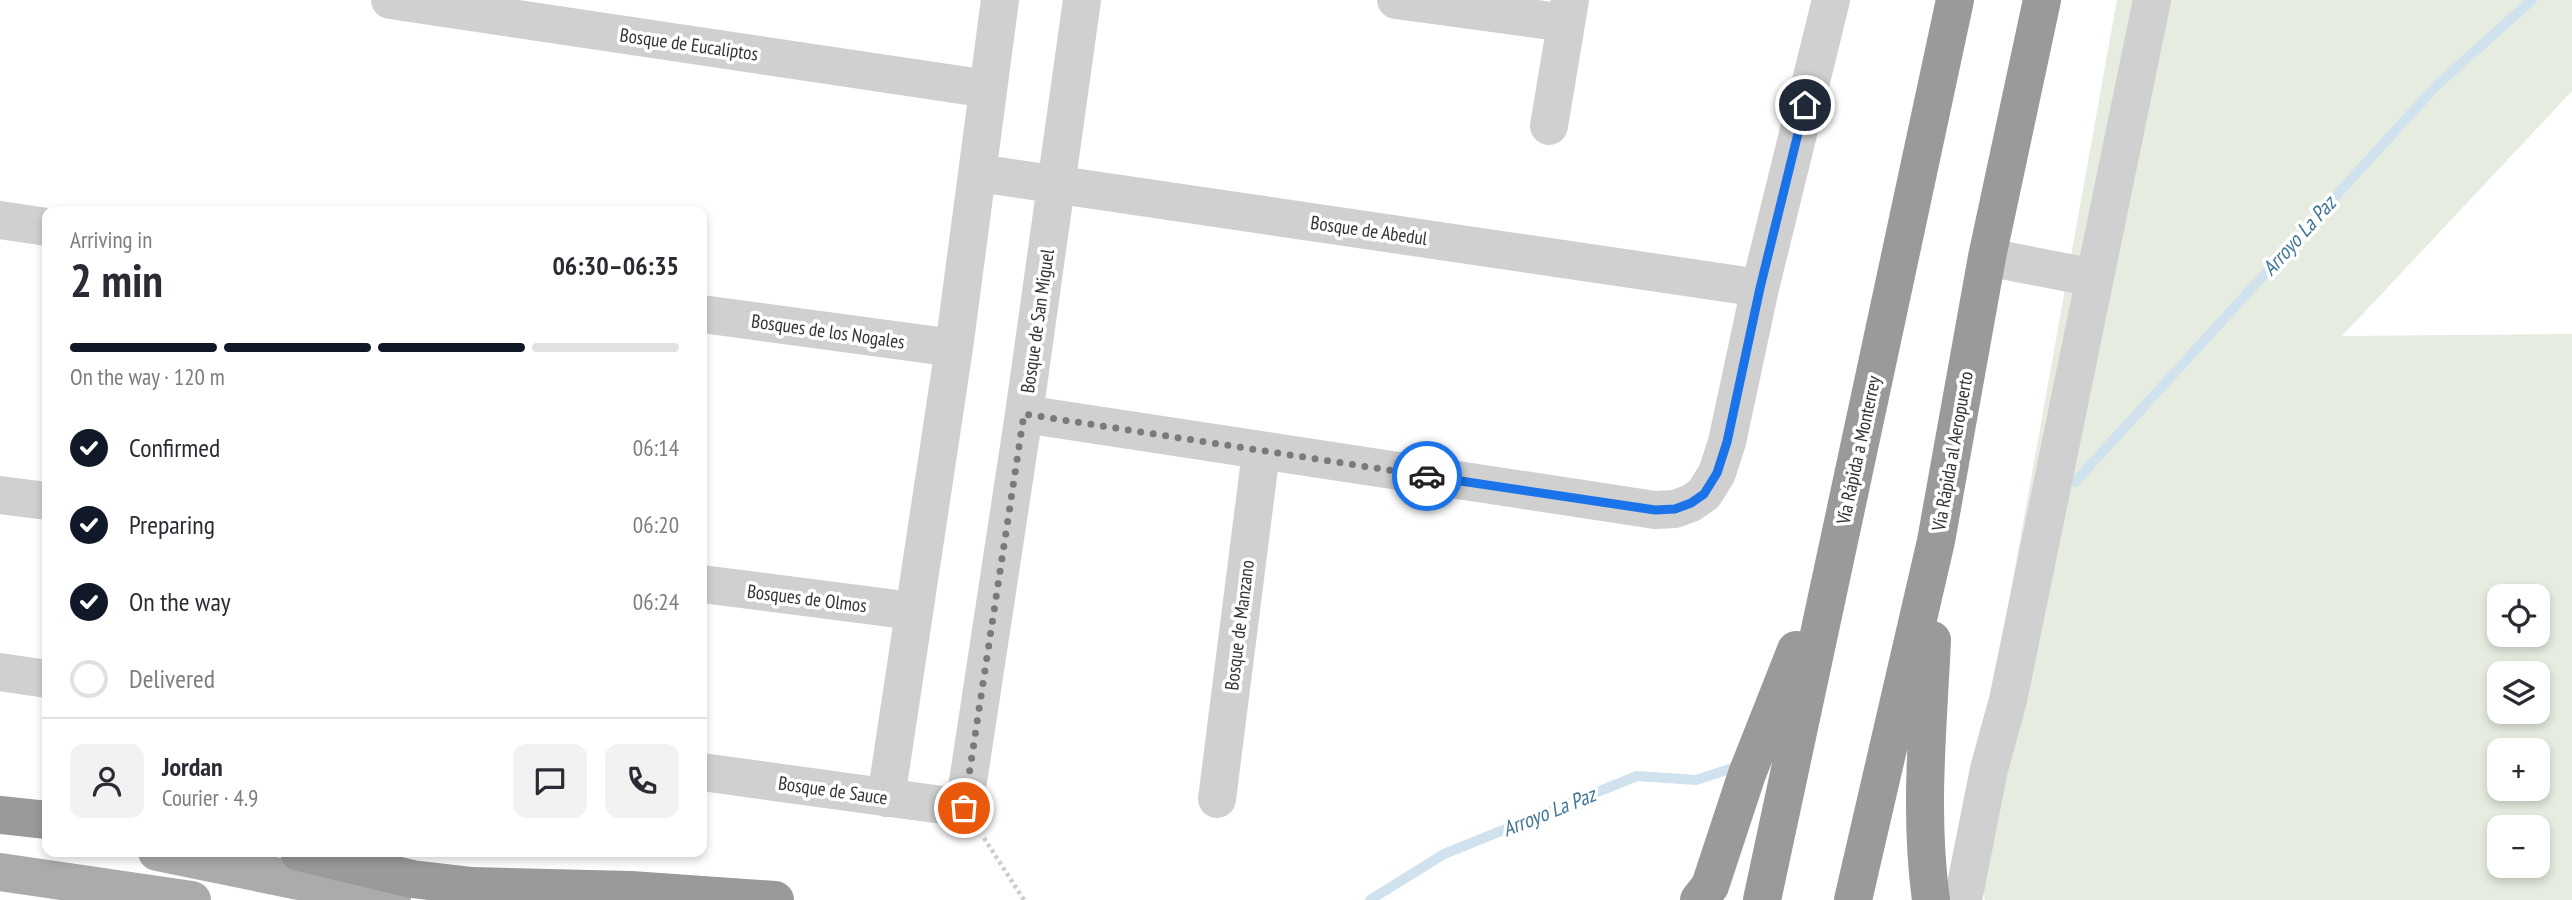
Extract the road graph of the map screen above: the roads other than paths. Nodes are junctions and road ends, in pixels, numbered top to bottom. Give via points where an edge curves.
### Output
1 (390, 0) edge
2 (1000, 0) edge
3 (1082, 0) edge
4 (1396, 0) edge
5 (1831, 0) edge
6 (1955, 0) edge
7 (2042, 0) edge
8 (2152, 0) edge
9 (1568, 12) edge
10 (988, 89) junction
11 (1549, 126) dead end
12 (978, 173) junction
13 (1056, 184) junction
14 (0, 220) edge
15 (42, 226) edge
16 (1987, 257) junction
17 (2095, 278) junction
18 (1760, 288) junction
19 (707, 315) edge
20 (954, 348) junction
21 (1024, 414) junction
22 (1261, 452) junction
23 (0, 495) edge
24 (42, 500) edge
25 (1838, 540) junction
26 (1936, 541) junction
27 (707, 585) edge
28 (913, 611) junction
29 (0, 672) edge
30 (42, 678) edge
31 (707, 773) edge
32 (886, 798) junction
33 (1217, 799) dead end
34 (964, 808) joint
35 (0, 816) edge
36 (42, 820) edge
37 (42, 826) edge
38 (181, 857) edge
39 (320, 857) edge
40 (0, 872) edge
41 (192, 900) edge
42 (392, 900) edge
43 (775, 900) edge
44 (1699, 900) edge
45 (1762, 900) edge
46 (1853, 900) edge
47 (1931, 900) edge
48 (1963, 900) edge

1 - 10 street, Bosque de Eucaliptos
2 - 10 street
3 - 13 street, Bosque de San Miguel
4 - 9 street
5 - 18 street
6 - 25 highway, Vía Rápida a Monterrey
7 - 16 highway, Vía Rápida al Aeropuerto
8 - 17 street
9 - 11 street
10 - 12 street
12 - 13 street, Bosque de Abedul
12 - 20 street
13 - 18 street, Bosque de Abedul
13 - 21 street, Bosque de San Miguel
14 - 15 street
16 - 17 street
16 - 26 highway, Vía Rápida al Aeropuerto
17 - 48 street
18 - 22 street via 1717,473 1704,494 1675,509 1655,510
19 - 20 street, Bosques de los Nogales
20 - 28 street
21 - 22 street
21 - 34 street, Bosque de San Miguel
22 - 33 street, Bosque de Manzano
23 - 24 street
25 - 44 highway via 1710,887
25 - 45 highway, Vía Rápida a Monterrey
26 - 46 highway, Vía Rápida al Aeropuerto
26 - 47 highway via 1923,816
27 - 28 street, Bosques de Olmos
28 - 32 street
29 - 30 street
31 - 32 street, Bosque de Sauce
32 - 34 street, Bosque de Sauce
35 - 36 highway
35 - 37 main road
38 - 42 main road
39 - 43 highway via 412,879 472,886
40 - 41 main road

